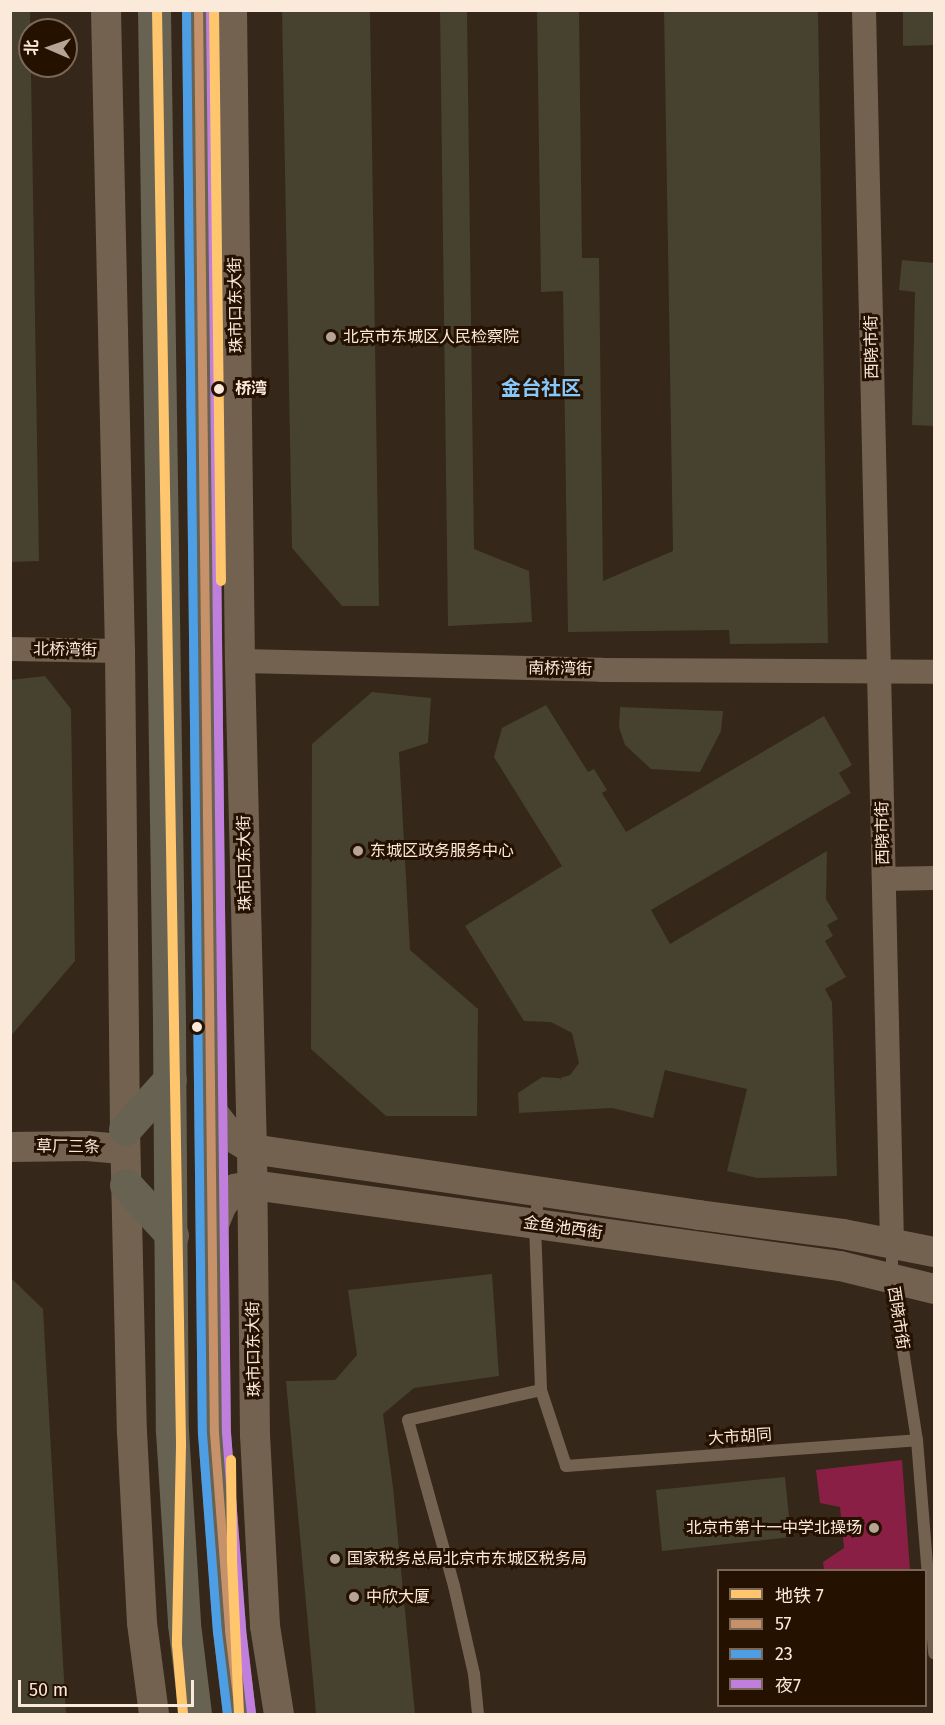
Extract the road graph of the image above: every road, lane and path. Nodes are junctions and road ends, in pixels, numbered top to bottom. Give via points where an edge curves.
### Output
1 (106, 10) edge
2 (154, 10) edge
3 (198, 10) edge
4 (232, 10) edge
5 (864, 10) edge
6 (10, 649) edge
7 (120, 651) junction
8 (240, 661) junction
9 (879, 672) junction
10 (934, 672) edge
11 (934, 878) edge
12 (884, 879) junction
13 (170, 1079) junction
14 (211, 1110) junction
15 (125, 1139) junction
16 (10, 1147) edge
17 (252, 1149) junction
18 (126, 1185) junction
19 (253, 1185) junction
20 (539, 1192) junction
21 (535, 1225) junction
22 (213, 1227) junction
23 (171, 1235) junction
24 (892, 1244) junction
25 (934, 1252) edge
26 (892, 1279) junction
27 (934, 1288) edge
28 (542, 1390) junction
29 (917, 1440) junction
30 (934, 1653) edge
31 (154, 1714) edge
32 (195, 1714) edge
33 (239, 1714) edge
34 (279, 1714) edge
35 (478, 1714) edge

1 - 7 street
2 - 13 main road
3 - 14 main road, 珠市口东大街
4 - 8 street, 珠市口东大街
5 - 9 street, 西晓市街
6 - 7 street, 北桥湾街
7 - 15 street
8 - 9 street, 南桥湾街
8 - 17 street, 珠市口东大街
9 - 10 street, 南桥湾街
9 - 12 street, 西晓市街
11 - 12 street
12 - 24 street, 西晓市街
13 - 15 main road
13 - 23 main road
14 - 17 street, 金鱼池西街 via 232,1137
14 - 22 main road, 珠市口东大街
15 - 16 street, 草厂三条 via 87,1146
15 - 18 street
17 - 19 street, 珠市口东大街
17 - 20 street, 金鱼池西街
18 - 23 main road
18 - 31 street via 142,1623
19 - 21 street, 金鱼池西街
19 - 22 street via 236,1189 222,1205
19 - 34 street, 珠市口东大街 via 255,1435 265,1626
20 - 21 lane
20 - 24 street, 金鱼池西街
21 - 26 street, 金鱼池西街 via 840,1266
21 - 28 lane
22 - 33 main road, 珠市口东大街 via 214,1433
23 - 32 main road via 172,1431 184,1624
24 - 25 street, 金鱼池西街
24 - 26 lane, 西晓市街
26 - 27 street, 金鱼池西街
26 - 29 lane, 西晓市街
28 - 29 lane, 大市胡同 via 566,1466
28 - 35 lane via 408,1420 454,1587 474,1674
29 - 30 lane, 西晓市街

